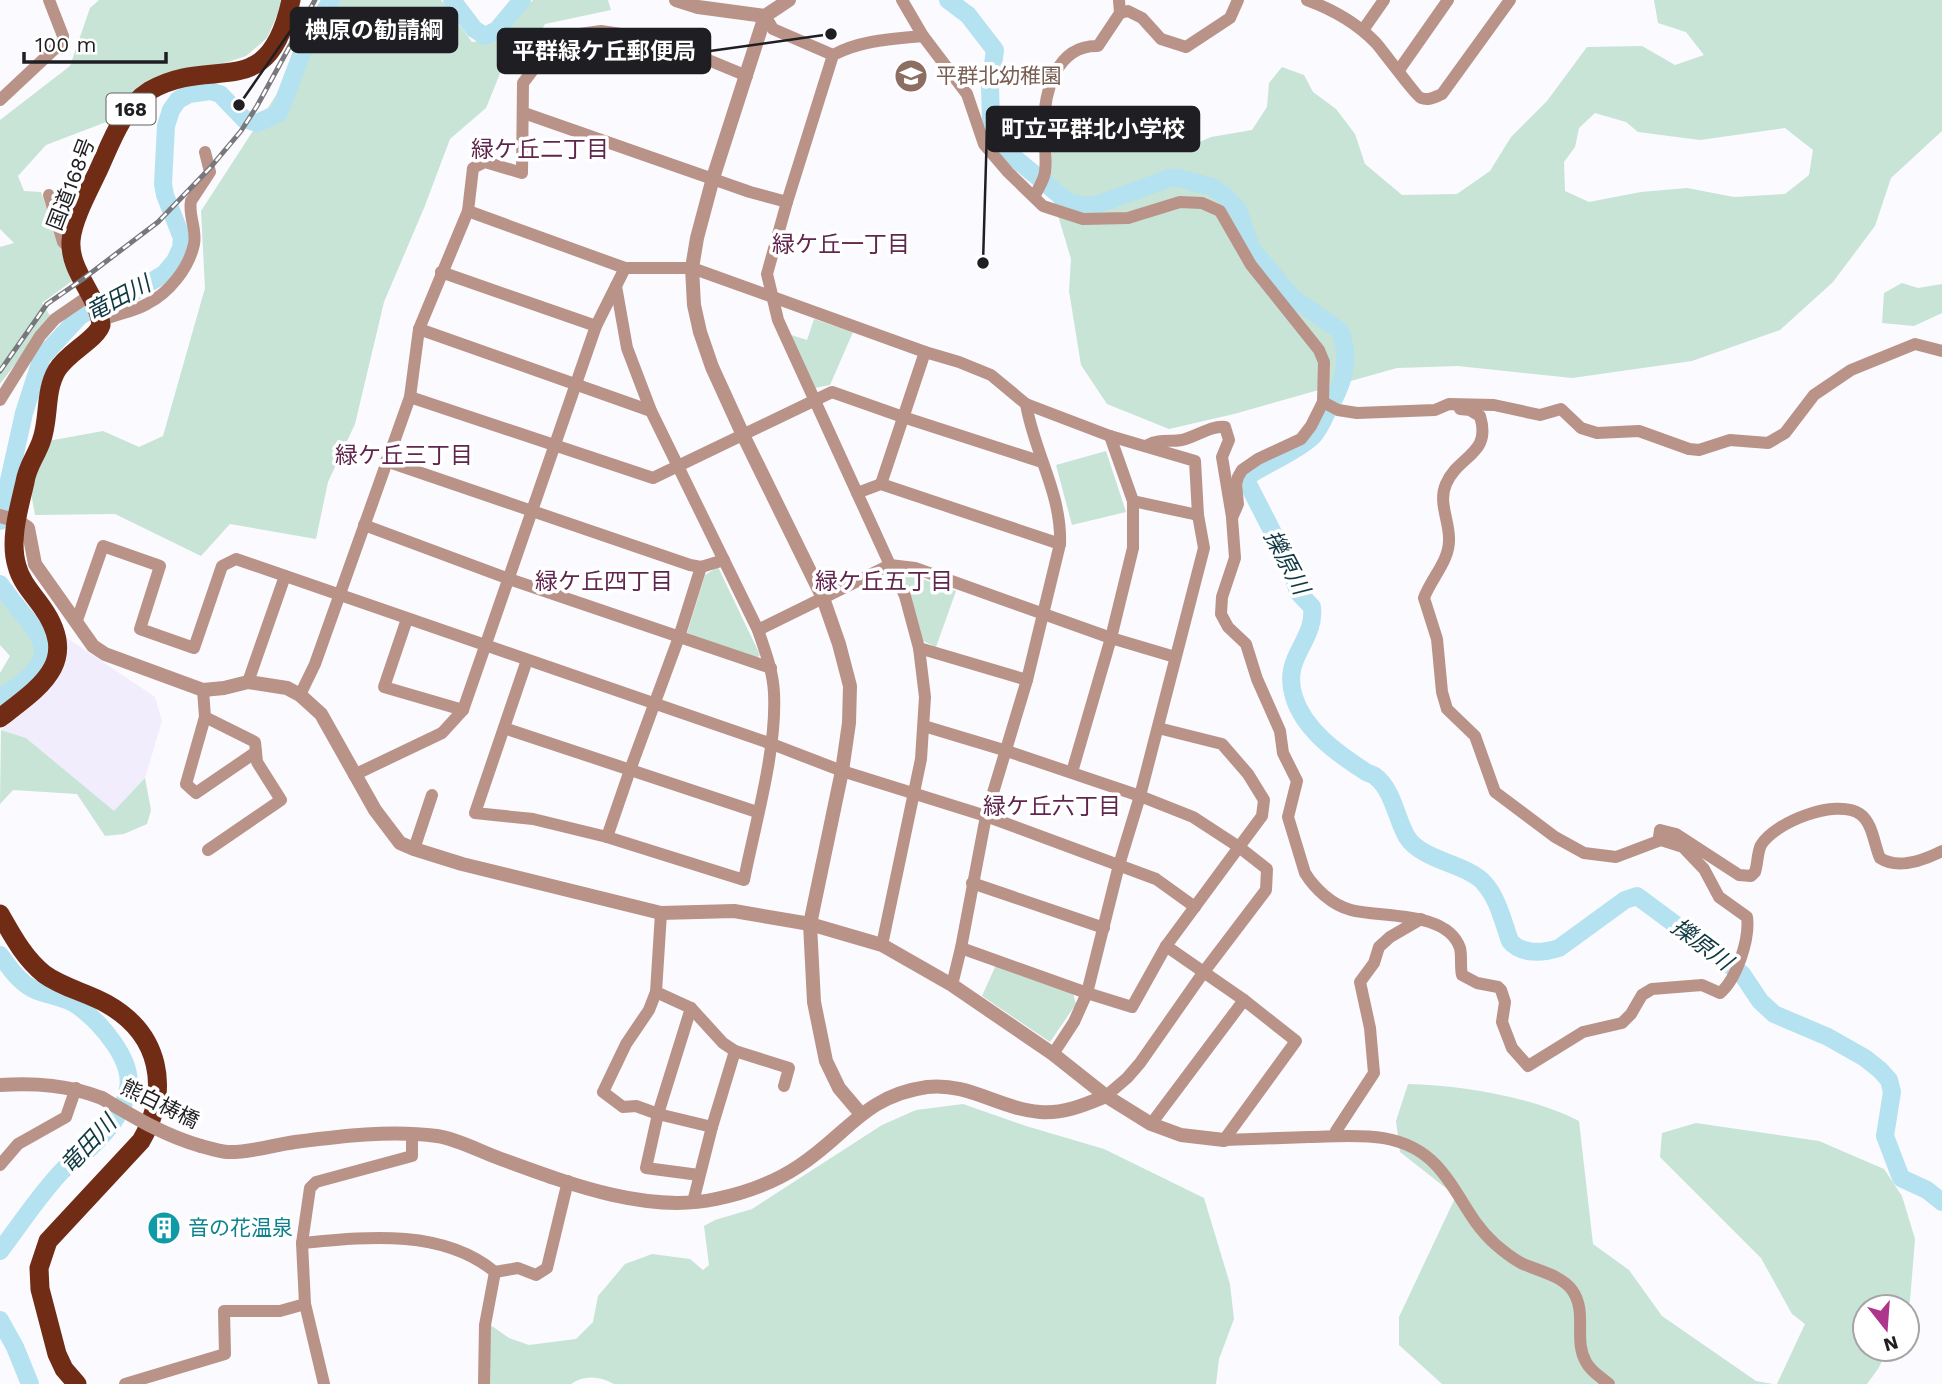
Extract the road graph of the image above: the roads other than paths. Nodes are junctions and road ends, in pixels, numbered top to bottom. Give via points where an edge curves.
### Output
1 (49, 0) edge
2 (291, 0) edge
3 (676, 0) edge
4 (789, 0) edge
5 (902, 0) edge
6 (1238, 0) edge
7 (1384, 0) edge
8 (1448, 0) edge
9 (1510, 0) edge
10 (1315, 1) edge
11 (1120, 7) edge
12 (765, 16) junction
13 (1363, 30) junction
14 (923, 36) junction
15 (833, 55) junction
16 (1399, 70) junction
17 (747, 76) junction
18 (0, 100) edge
19 (524, 113) junction
20 (205, 152) dead end
21 (713, 178) junction
22 (1039, 187) junction
23 (49, 195) dead end
24 (787, 202) junction
25 (468, 211) junction
26 (71, 250) junction
27 (625, 268) junction
28 (692, 268) junction
29 (442, 272) junction
30 (615, 286) junction
31 (774, 297) junction
32 (96, 309) junction
33 (596, 326) junction
34 (419, 329) junction
35 (1942, 351) edge
36 (925, 352) junction
37 (576, 386) junction
38 (410, 397) junction
39 (0, 400) edge
40 (815, 401) junction
41 (1026, 404) junction
42 (1329, 405) junction
43 (1435, 410) junction
44 (651, 411) junction
45 (902, 417) junction
46 (743, 435) junction
47 (1110, 436) junction
48 (556, 446) junction
49 (1146, 446) junction
50 (386, 461) junction
51 (1042, 462) junction
52 (676, 466) junction
53 (881, 484) junction
54 (857, 493) junction
55 (1133, 501) junction
56 (533, 510) junction
57 (1198, 515) junction
58 (1232, 518) junction
59 (9, 519) edge
60 (364, 525) junction
61 (1060, 544) junction
62 (724, 560) junction
63 (890, 565) junction
64 (701, 567) junction
65 (285, 576) junction
66 (509, 579) junction
67 (338, 596) junction
68 (823, 597) junction
69 (1042, 613) junction
70 (407, 619) junction
71 (76, 623) junction
72 (758, 631) junction
73 (679, 637) junction
74 (1111, 638) junction
75 (486, 646) junction
76 (919, 648) junction
77 (1175, 657) junction
78 (527, 660) junction
79 (771, 668) junction
80 (1027, 680) junction
81 (247, 682) junction
82 (204, 690) junction
83 (300, 695) junction
84 (654, 703) junction
85 (463, 710) junction
86 (205, 717) junction
87 (0, 718) edge
88 (924, 726) junction
89 (504, 728) junction
90 (1158, 728) junction
91 (772, 744) junction
92 (1007, 751) junction
93 (256, 752) junction
94 (629, 770) junction
95 (842, 771) junction
96 (1072, 772) junction
97 (354, 775) junction
98 (913, 793) junction
99 (432, 795) dead end
100 (1140, 796) junction
101 (757, 813) junction
102 (986, 816) junction
103 (607, 837) junction
104 (1661, 840) junction
105 (1239, 847) junction
106 (414, 849) junction
107 (208, 850) dead end
108 (1942, 850) edge
109 (1119, 865) junction
110 (972, 883) junction
111 (1195, 907) junction
112 (661, 912) junction
113 (0, 914) edge
114 (1421, 919) junction
115 (810, 924) junction
116 (1104, 928) junction
117 (882, 945) junction
118 (1166, 946) junction
119 (961, 948) junction
120 (1203, 972) junction
121 (952, 985) junction
122 (656, 992) junction
123 (1087, 993) junction
124 (1244, 1000) junction
125 (691, 1008) junction
126 (735, 1051) junction
127 (1053, 1054) junction
128 (0, 1085) edge
129 (784, 1086) dead end
130 (76, 1088) junction
131 (1106, 1096) junction
132 (658, 1114) junction
133 (861, 1114) junction
134 (1152, 1124) junction
135 (712, 1128) junction
136 (412, 1135) junction
137 (1335, 1135) junction
138 (1224, 1140) junction
139 (0, 1165) edge
140 (699, 1175) junction
141 (568, 1181) junction
142 (694, 1202) junction
143 (302, 1243) junction
144 (495, 1272) junction
145 (305, 1304) junction
146 (77, 1384) edge
147 (125, 1384) edge
148 (324, 1384) edge
149 (484, 1384) edge
150 (1609, 1384) edge

1 - 18 street via 63,41
2 - 26 highway, 国道168号 / 168 via 277,40 255,66 175,81 149,91 136,102 94,179 72,232
3 - 12 street via 698,8
4 - 12 street
5 - 14 street
6 - 11 street via 1230,18 1186,47 1161,39 1142,18
7 - 13 street
8 - 16 street
9 - 16 street via 1441,94 1421,98
10 - 13 street
11 - 22 street via 1098,46 1085,46 1062,60 1051,83
12 - 15 street via 773,29
12 - 17 street
13 - 16 street
14 - 15 street via 867,43
14 - 22 street via 967,94 984,144 1008,172
15 - 24 street
17 - 19 street via 660,40 601,31 552,38 523,83
17 - 21 street
19 - 21 street
19 - 25 street via 522,173 485,162 473,169
20 - 32 street via 211,172 191,201 194,244 182,271 147,304 115,314
21 - 24 street
21 - 28 street
22 - 42 street via 1043,206 1083,219 1128,218 1180,202 1202,203 1220,211 1251,265 1319,351
23 - 26 street via 63,242
24 - 31 street via 767,274
25 - 27 street
25 - 29 street
26 - 32 highway, 国道168号
27 - 28 street
27 - 30 street
28 - 31 street
28 - 46 street via 700,331
29 - 33 street
29 - 34 street
30 - 33 street
30 - 44 street via 626,348
31 - 36 street
31 - 40 street via 778,320
32 - 39 street via 55,319
32 - 59 highway via 99,331 69,354 52,380 44,431
33 - 37 street
34 - 37 street
34 - 38 street
35 - 43 street via 1915,344 1851,370 1814,395 1785,433 1769,443 1730,440 1699,450 1639,431 1597,433 1581,428 1561,410 1540,415 1494,405 1449,404
36 - 41 street via 990,375
36 - 45 street
37 - 44 street
37 - 48 street
38 - 48 street
38 - 50 street
40 - 45 street via 832,391
40 - 46 street
40 - 54 street
41 - 47 street
41 - 51 street
42 - 43 street via 1357,413
42 - 58 street via 1301,439 1242,470
43 - 104 street via 1470,410 1480,415 1484,429 1475,452 1451,473 1445,486 1447,552 1424,598 1437,639 1447,709 1475,736 1495,792 1555,837 1584,853 1603,857 1616,857
44 - 52 street
45 - 51 street
45 - 53 street
46 - 52 street
46 - 68 street
47 - 49 street
47 - 55 street
48 - 52 street via 653,478
48 - 56 street
49 - 57 street via 1195,461
49 - 58 street via 1225,427 1229,440 1222,457
50 - 56 street
50 - 60 street
51 - 61 street via 1055,498
52 - 62 street
53 - 54 street
53 - 61 street
54 - 63 street
55 - 57 street
55 - 74 street via 1133,548
56 - 64 street
56 - 66 street
57 - 77 street via 1204,548
58 - 114 street via 1236,558 1220,614 1246,644 1297,781 1288,817 1305,873 1324,896 1348,910
59 - 71 street via 28,528 35,564
59 - 87 highway via 18,569 51,621 57,647 47,679
60 - 66 street
60 - 67 street
61 - 69 street
62 - 64 street
62 - 72 street
63 - 68 street
63 - 69 street via 915,569
63 - 76 street via 905,596
64 - 73 street
65 - 67 street
65 - 71 street via 236,559 222,566 194,648 141,629 160,566 103,545
65 - 81 street
66 - 73 street
66 - 75 street
67 - 70 street
67 - 83 street via 316,664
68 - 72 street
68 - 95 street via 850,686
69 - 74 street
69 - 80 street
70 - 75 street
70 - 85 street via 384,687
71 - 82 street via 105,654
72 - 79 street
73 - 79 street
73 - 84 street
74 - 77 street
74 - 96 street
75 - 78 street
75 - 85 street
76 - 80 street
76 - 88 street
77 - 90 street
78 - 84 street
78 - 89 street
79 - 91 street
80 - 92 street
81 - 82 street
81 - 83 street via 287,688
82 - 86 street
83 - 97 street via 321,714
84 - 91 street
84 - 94 street
85 - 97 street via 442,733
86 - 93 street via 255,741
86 - 93 street via 186,784 196,793
88 - 92 street
88 - 98 street
89 - 94 street
89 - 103 street via 475,813 533,819
90 - 100 street
90 - 105 street via 1222,744 1248,774 1264,800 1262,816
91 - 95 street
91 - 101 street
92 - 96 street
92 - 102 street
93 - 107 street via 257,762 281,800
94 - 101 street
94 - 103 street
95 - 98 street
95 - 115 street
96 - 100 street
97 - 106 street via 400,842
98 - 102 street
98 - 117 street
99 - 106 street
100 - 105 street via 1194,817
100 - 109 street
101 - 103 street via 744,880
102 - 109 street
102 - 110 street
104 - 108 street via 1660,830 1676,834 1739,875 1751,876 1760,847 1774,831 1796,817 1850,810 1868,823 1878,855 1890,864
104 - 114 street via 1683,848 1704,869 1719,897 1747,917 1741,957 1730,985 1720,993 1702,985 1652,989 1642,995 1622,1023 1583,1031 1528,1066 1512,1048 1503,1022 1501,990 1462,975 1456,942
105 - 111 street
105 - 120 street via 1267,869 1266,890
106 - 112 street
109 - 111 street via 1156,879
109 - 116 street
110 - 116 street
110 - 119 street
111 - 118 street
112 - 115 street via 734,911
112 - 122 street
113 - 146 highway via 18,945 43,973 104,1002 130,1021 152,1051 156,1068 156,1102 141,1142 48,1241 41,1260 40,1289 57,1354
114 - 137 street via 1379,947 1360,982 1374,1073
115 - 117 street
115 - 133 street via 814,1002 826,1060 839,1088
116 - 123 street
117 - 121 street
118 - 120 street
118 - 123 street via 1132,1007
119 - 121 street
119 - 123 street
120 - 124 street
120 - 131 street via 1140,1063
121 - 127 street
122 - 125 street
122 - 132 street via 603,1092 623,1107 636,1106
123 - 127 street
124 - 134 street
124 - 138 street via 1296,1041
125 - 126 street
125 - 132 street
126 - 129 street via 789,1068
126 - 135 street
127 - 131 street
128 - 130 street, 熊白梼橋
130 - 136 street, 熊白梼橋, bridge via 177,1140 228,1152 369,1134
130 - 139 street via 66,1117 18,1143
131 - 133 street, 熊白梼橋 via 1068,1110 1038,1112 940,1086 883,1099
131 - 134 street
132 - 135 street
132 - 140 street via 646,1168
133 - 142 street, 熊白梼橋 via 781,1177 735,1194
134 - 138 street via 1181,1135
135 - 140 street
136 - 141 street, 熊白梼橋 via 439,1136
136 - 143 street via 412,1156 316,1182 310,1188
137 - 138 street
137 - 150 street via 1392,1140 1426,1155 1474,1223 1494,1243 1573,1291 1585,1361
140 - 142 street
141 - 142 street, 熊白梼橋 via 617,1196
141 - 144 street via 548,1268 536,1275 518,1268
143 - 144 street via 409,1238 470,1257
143 - 145 street
144 - 149 street via 485,1325
145 - 147 street via 280,1311 224,1311 225,1354
145 - 148 street

